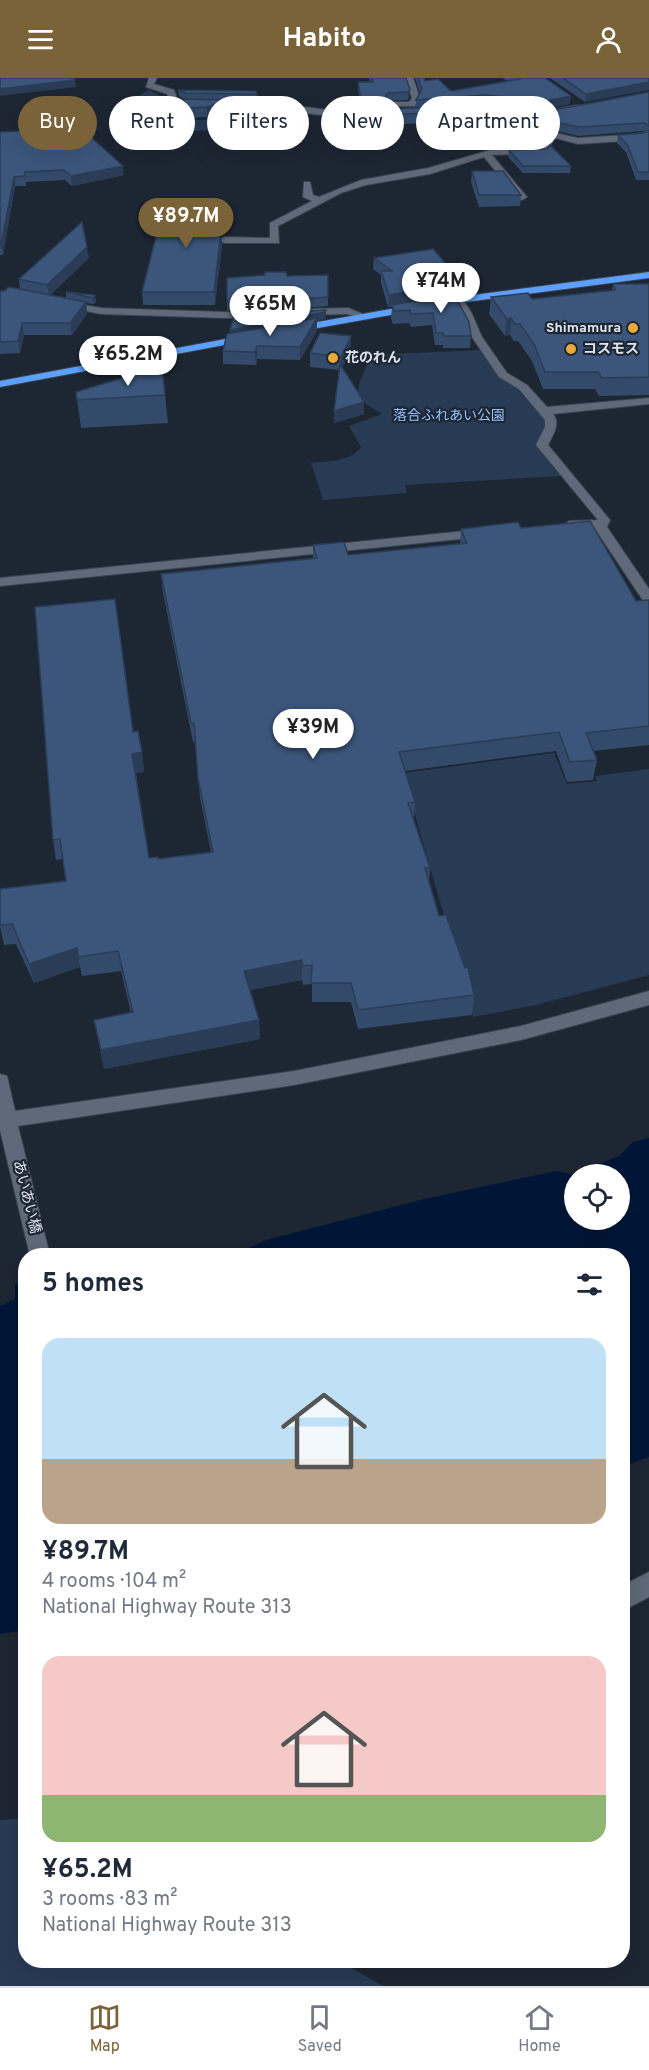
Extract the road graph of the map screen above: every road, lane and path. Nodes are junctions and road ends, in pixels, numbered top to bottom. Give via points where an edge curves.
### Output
1 (153, 78) edge
2 (409, 78) edge
3 (574, 100) dead end
4 (404, 104) edge
5 (560, 111) edge
6 (321, 112) edge
7 (404, 114) edge
8 (416, 114) edge
9 (643, 136) edge
10 (560, 137) edge
11 (544, 150) edge
12 (486, 154) junction
13 (307, 184) dead end
14 (522, 197) edge
15 (320, 200) junction
16 (224, 240) dead end
17 (649, 274) edge
18 (458, 300) junction
19 (48, 302) edge
20 (292, 313) edge
21 (272, 315) edge
22 (363, 316) junction
23 (282, 331) edge
24 (259, 335) edge
25 (0, 384) edge
26 (649, 401) edge
27 (543, 411) junction
28 (554, 526) edge
29 (601, 527) junction
30 (495, 532) edge
31 (0, 582) edge
32 (649, 599) edge
33 (649, 998) edge
34 (0, 1081) edge
35 (6, 1126) edge
36 (38, 1248) edge
37 (649, 1584) edge
38 (630, 1595) edge

1 - 6 street via 149,85 171,92 173,99 184,104 264,105
2 - 4 street via 416,98 412,104
3 - 5 street via 586,107
7 - 8 street
9 - 10 street via 578,141
11 - 12 street
12 - 14 street
12 - 15 street via 430,171 364,182
13 - 15 street via 308,197
15 - 16 street via 273,225 275,241
17 - 18 highway
18 - 22 highway
18 - 27 street via 503,375 523,387
19 - 21 street via 100,311
20 - 22 street via 348,311
22 - 23 highway
24 - 25 highway
26 - 27 street
27 - 29 street via 551,419 542,445 604,520
28 - 29 street via 590,523
29 - 32 street
30 - 31 street
33 - 35 street via 521,1033 294,1078
34 - 35 street, あいあい橋
35 - 36 street, あいあい橋
37 - 38 street

